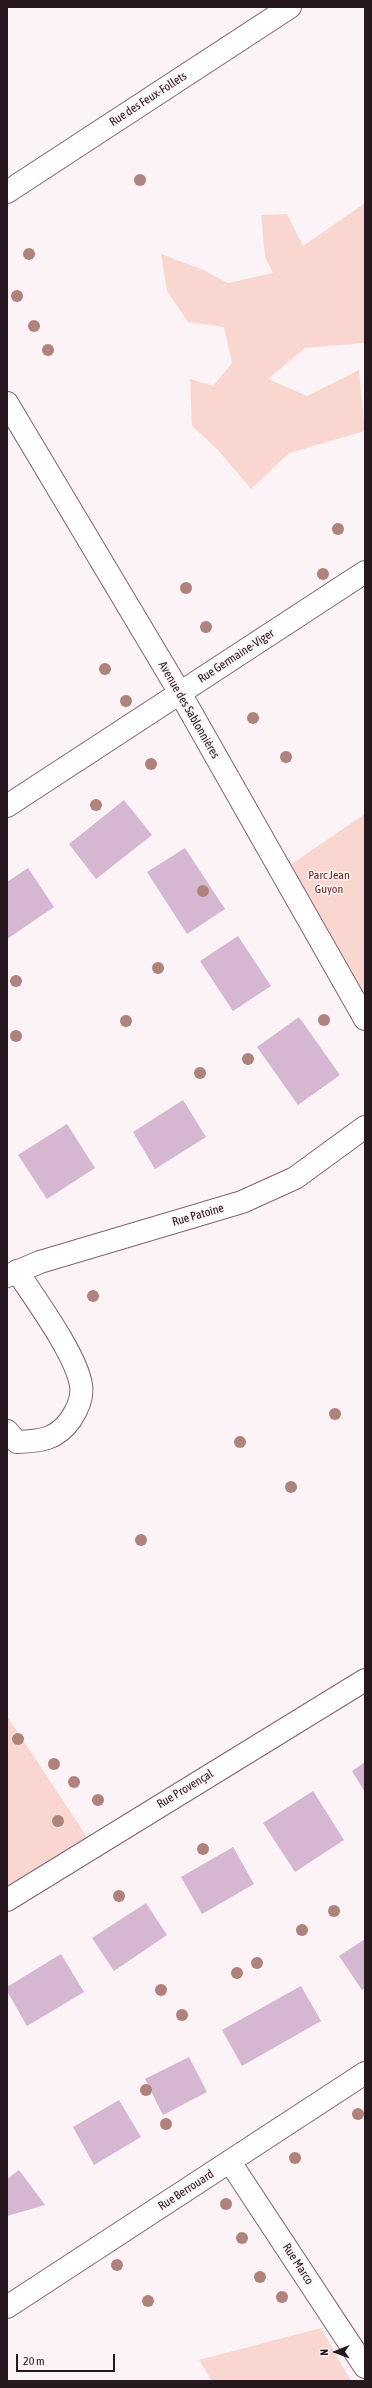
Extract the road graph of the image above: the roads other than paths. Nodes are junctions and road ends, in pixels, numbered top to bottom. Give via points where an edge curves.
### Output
1 (290, 7) edge
2 (7, 192) edge
3 (7, 403) edge
4 (365, 572) edge
5 (180, 693) junction
6 (7, 806) edge
7 (365, 1019) edge
8 (365, 1127) edge
9 (12, 1274) edge
10 (7, 1431) edge
11 (365, 1680) edge
12 (7, 1900) edge
13 (365, 2074) edge
14 (230, 2162) junction
15 (7, 2307) edge
16 (365, 2367) edge

1 - 2 street, Rue des Feux-Follets
3 - 5 street, Avenue des Sablonnières
4 - 5 street, Rue Germaine-Viger
5 - 6 street, Rue Germaine-Viger
5 - 7 street, Avenue des Sablonnières
8 - 9 street, Rue Patoine via 295,1178 242,1202 40,1262
9 - 10 street, Rue Patoine via 75,1363 82,1386 78,1408 65,1428 43,1441 18,1442
11 - 12 street, Rue Provençal
13 - 14 street, Rue Berrouard
14 - 15 street, Rue Berrouard
14 - 16 street, Rue Marco

